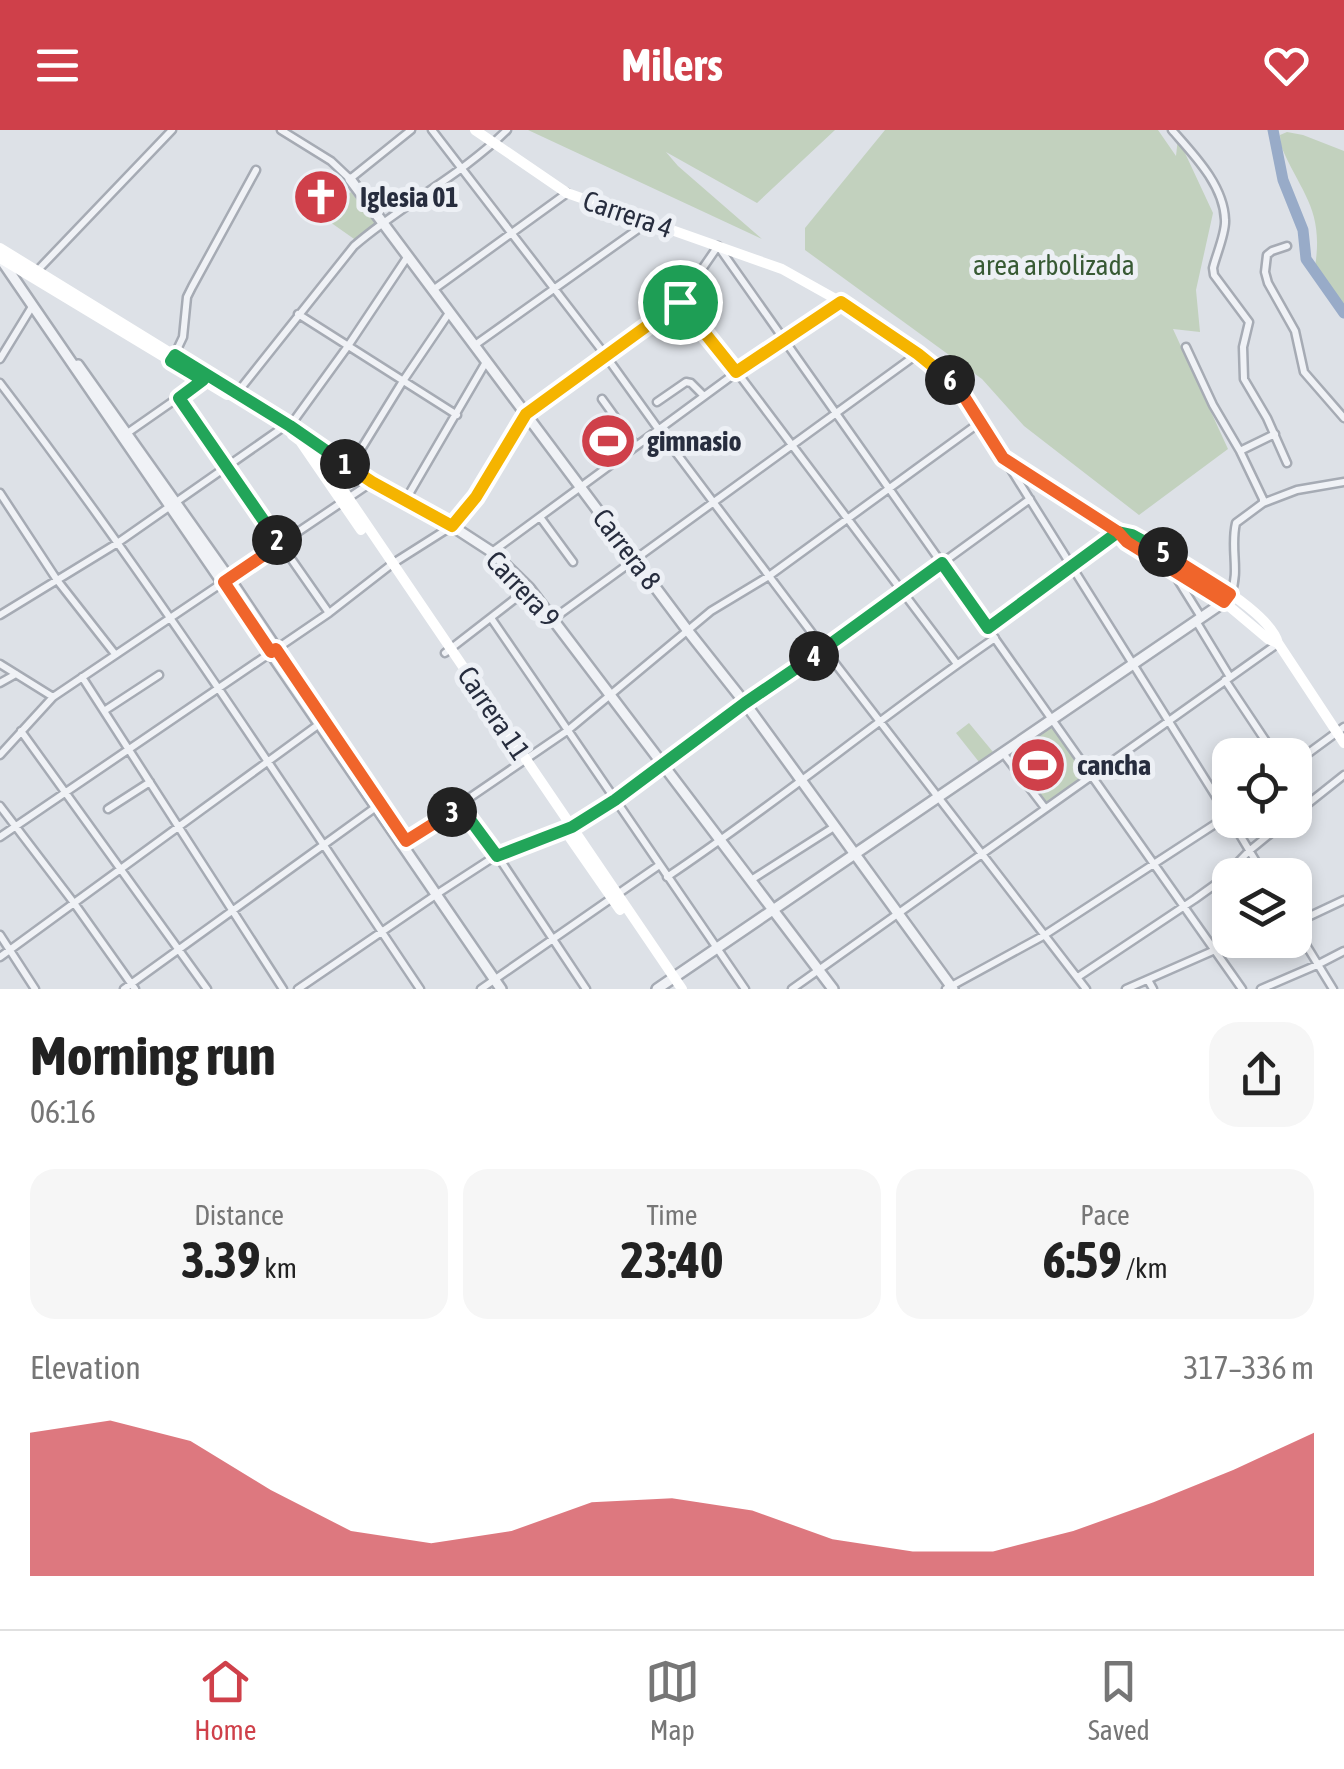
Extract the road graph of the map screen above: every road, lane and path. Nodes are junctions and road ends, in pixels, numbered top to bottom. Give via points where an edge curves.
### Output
1 (172, 130) edge
2 (412, 130) edge
3 (432, 130) edge
4 (476, 130) edge
5 (507, 130) edge
6 (1172, 130) edge
7 (286, 131) edge
8 (494, 143) junction
9 (461, 168) junction
10 (256, 170) dead end
11 (350, 179) junction
12 (566, 193) junction
13 (650, 221) junction
14 (384, 223) junction
15 (510, 232) junction
16 (718, 246) junction
17 (1286, 246) dead end
18 (0, 248) edge
19 (408, 256) junction
20 (0, 258) edge
21 (35, 274) junction
22 (555, 289) junction
23 (432, 290) junction
24 (680, 302) junction
25 (841, 302) junction
26 (33, 305) junction
27 (449, 312) junction
28 (298, 314) junction
29 (784, 340) junction
30 (348, 346) junction
31 (474, 346) junction
32 (1186, 347) dead end
33 (918, 354) junction
34 (605, 355) junction
35 (173, 358) junction
36 (0, 359) edge
37 (486, 362) junction
38 (736, 372) junction
39 (205, 378) junction
40 (403, 381) junction
41 (0, 382) edge
42 (237, 393) junction
43 (704, 396) junction
44 (179, 398) junction
45 (602, 399) dead end
46 (657, 402) dead end
47 (836, 413) junction
48 (526, 414) junction
49 (456, 415) junction
50 (1344, 418) edge
51 (979, 423) junction
52 (286, 427) junction
53 (659, 430) junction
54 (1274, 434) junction
55 (124, 435) junction
56 (303, 439) junction
57 (790, 445) junction
58 (636, 446) junction
59 (1240, 451) junction
60 (1003, 458) junction
61 (1287, 462) dead end
62 (228, 467) junction
63 (350, 468) junction
64 (372, 482) junction
65 (1344, 482) edge
66 (580, 488) junction
67 (888, 488) junction
68 (0, 493) edge
69 (1030, 499) junction
70 (344, 500) junction
71 (405, 501) junction
72 (712, 501) junction
73 (1263, 503) junction
74 (173, 506) junction
75 (540, 517) junction
76 (847, 520) junction
77 (452, 526) junction
78 (1118, 532) junction
79 (116, 544) junction
80 (280, 544) junction
81 (492, 552) junction
82 (636, 558) junction
83 (574, 562) dead end
84 (942, 563) junction
85 (390, 566) junction
86 (1072, 566) junction
87 (1169, 567) junction
88 (769, 576) junction
89 (57, 580) junction
90 (226, 580) junction
91 (528, 588) junction
92 (902, 592) junction
93 (1227, 598) junction
94 (1, 612) edge
95 (330, 612) junction
96 (171, 617) junction
97 (491, 618) junction
98 (553, 619) junction
99 (1199, 619) junction
100 (988, 628) junction
101 (688, 630) junction
102 (995, 638) junction
103 (1278, 643) junction
104 (824, 649) junction
105 (274, 651) junction
106 (448, 651) junction
107 (115, 654) junction
108 (0, 664) edge
109 (957, 664) junction
110 (1133, 664) junction
111 (16, 674) junction
112 (159, 675) dead end
113 (82, 677) junction
114 (1227, 678) junction
115 (0, 683) edge
116 (219, 688) junction
117 (612, 695) junction
118 (53, 696) junction
119 (745, 703) junction
120 (104, 711) junction
121 (1052, 720) junction
122 (1168, 720) junction
123 (880, 721) junction
124 (322, 722) junction
125 (1341, 729) edge
126 (567, 731) junction
127 (22, 732) junction
128 (1264, 738) edge
129 (1344, 743) edge
130 (128, 749) junction
131 (1312, 750) edge
132 (1004, 753) junction
133 (0, 756) edge
134 (269, 761) junction
135 (523, 761) junction
136 (664, 764) junction
137 (1092, 775) junction
138 (1344, 775) edge
139 (150, 782) junction
140 (801, 782) junction
141 (1212, 789) edge
142 (65, 792) junction
143 (939, 797) junction
144 (615, 800) junction
145 (1312, 800) edge
146 (0, 806) edge
147 (376, 806) junction
148 (460, 806) junction
149 (1045, 808) junction
150 (108, 809) dead end
151 (16, 826) junction
152 (178, 826) junction
153 (834, 826) junction
154 (568, 828) junction
155 (1212, 828) edge
156 (0, 837) edge
157 (1242, 838) edge
158 (1265, 838) edge
159 (721, 841) junction
160 (404, 843) junction
161 (324, 845) junction
162 (1249, 851) junction
163 (854, 854) junction
164 (984, 854) junction
165 (497, 856) junction
166 (1253, 858) edge
167 (1154, 864) junction
168 (658, 866) junction
169 (120, 869) junction
170 (667, 878) junction
171 (751, 880) junction
172 (438, 893) junction
173 (614, 895) junction
174 (1344, 900) edge
175 (74, 903) junction
176 (1184, 907) junction
177 (774, 910) junction
178 (233, 912) junction
179 (900, 914) junction
180 (1312, 916) edge
181 (382, 931) junction
182 (0, 935) edge
183 (1043, 936) junction
184 (554, 938) junction
185 (1212, 946) edge
186 (716, 948) junction
187 (10, 950) junction
188 (179, 950) junction
189 (1344, 950) edge
190 (1212, 951) edge
191 (1312, 956) edge
192 (0, 957) edge
193 (1221, 958) edge
194 (1317, 965) junction
195 (818, 970) junction
196 (1078, 977) junction
197 (1148, 980) junction
198 (500, 984) edge
199 (675, 984) edge
200 (130, 987) edge
201 (950, 988) edge
202 (35, 989) edge
203 (207, 989) edge
204 (283, 989) edge
205 (298, 989) edge
206 (420, 989) edge
207 (482, 989) edge
208 (586, 989) edge
209 (657, 989) edge
210 (744, 989) edge
211 (792, 989) edge
212 (833, 989) edge
213 (1086, 989) edge
214 (1126, 989) edge
215 (1153, 989) edge
216 (1242, 989) edge
217 (1261, 989) edge
218 (1332, 989) edge

1 - 21 street
2 - 11 street
3 - 9 street
4 - 8 main road, Carrera 4
5 - 8 street
6 - 54 street via 1221,201 1226,220 1214,275 1249,322 1244,379
7 - 11 street, Carrera 8
8 - 9 street
8 - 12 main road, Carrera 4
9 - 14 street
9 - 15 street
10 - 35 street via 192,286
11 - 14 street, Carrera 8
12 - 13 main road, Carrera 4
12 - 15 street
13 - 16 main road, Carrera 4
13 - 22 street
14 - 19 street, Carrera 8
14 - 28 street via 354,246
15 - 22 street
15 - 23 street
16 - 24 street
16 - 25 main road, Carrera 4 via 782,269
16 - 29 street
17 - 50 street via 1267,255 1268,283 1295,331 1304,372
18 - 21 main road, Carrera 9
19 - 23 street, Carrera 8
19 - 30 street
20 - 21 main road, Carrera 9
20 - 26 street
21 - 26 street
21 - 35 main road, Carrera 9
22 - 31 street
22 - 34 street
23 - 27 street, Carrera 8
24 - 34 street
24 - 38 street
25 - 29 street
25 - 33 main road, Carrera 4
26 - 36 street
26 - 55 street
27 - 31 street, Carrera 8
27 - 40 street
28 - 30 street
28 - 42 street
29 - 38 street
29 - 47 street
30 - 40 street
30 - 52 street
31 - 37 street, Carrera 8
32 - 59 street
33 - 47 street
33 - 51 main road, Carrera 4 via 958,387
34 - 48 street
34 - 53 street
35 - 39 main road, Carrera 9
37 - 48 street, Carrera 8
37 - 49 street
38 - 43 street
38 - 57 street
39 - 42 main road, Carrera 9
39 - 44 street
39 - 52 main road, Carrera 9
40 - 49 street
40 - 63 street
41 - 79 street
42 - 52 main road, Carrera 9
43 - 46 street via 686,382
43 - 53 street
44 - 55 street
44 - 62 street
45 - 58 street
47 - 57 street
47 - 67 street
48 - 66 street, Carrera 8
48 - 77 street
49 - 71 street
51 - 60 main road, Carrera 4
51 - 67 street
52 - 56 main road, Carrera 9
52 - 62 street
53 - 58 street
53 - 72 street
54 - 59 street
54 - 61 street
55 - 74 street
56 - 63 street, Carrera 9
56 - 70 main road, Carrera 11
57 - 72 street
57 - 76 street
58 - 66 street
59 - 73 street
60 - 69 street
60 - 78 main road, Carrera 4
62 - 74 street
62 - 80 street
63 - 64 street, Carrera 9
64 - 70 street
64 - 71 street, Carrera 9
65 - 73 street
66 - 75 street
66 - 82 street, Carrera 8
67 - 76 street
67 - 84 street
68 - 89 street
69 - 84 street
69 - 86 street
70 - 80 street
70 - 85 main road, Carrera 11
71 - 77 street, Carrera 9
72 - 82 street
72 - 88 street
73 - 93 street via 1236,523 1236,580
74 - 79 street
74 - 90 street
75 - 81 street
75 - 83 street
76 - 88 street
76 - 92 street
77 - 81 street, Carrera 9
77 - 85 street
78 - 86 street
78 - 87 main road, Carrera 4
78 - 93 main road, Carrera 4 via 1146,543
79 - 89 street
79 - 96 street
80 - 90 street
80 - 95 street
81 - 91 street, Carrera 9
82 - 98 street
82 - 101 street, Carrera 8
84 - 92 street
84 - 100 street
85 - 95 street
85 - 106 main road, Carrera 11
86 - 100 street
86 - 110 street
87 - 93 main road, Carrera 4
87 - 99 street
88 - 101 street
88 - 104 street
89 - 94 street
89 - 107 street
90 - 96 street
90 - 105 street
91 - 97 street
91 - 98 street, Carrera 9
92 - 104 street
92 - 109 street
93 - 99 street
93 - 103 main road, Carrera 4 via 1275,631
95 - 105 street
96 - 107 street
96 - 116 street
97 - 106 street
97 - 126 street
98 - 117 street, Carrera 9
99 - 110 street
99 - 114 street
100 - 102 street
101 - 117 street
101 - 119 street, Carrera 8
102 - 109 street
102 - 121 street
103 - 114 street
103 - 125 main road, Carrera 4
104 - 119 street
104 - 123 street
105 - 116 street
105 - 124 street
106 - 135 main road, Carrera 11
107 - 113 street
108 - 111 street
109 - 123 street
110 - 121 street
110 - 122 street
111 - 115 street
111 - 118 street
112 - 120 street
113 - 118 street
113 - 120 street
114 - 122 street
114 - 128 street
116 - 130 street
116 - 134 street
117 - 126 street
117 - 136 street, Carrera 9
118 - 127 street
119 - 136 street
119 - 140 street, Carrera 8
120 - 130 street
121 - 132 street
121 - 137 street
122 - 137 street
122 - 141 street
123 - 140 street
123 - 143 street
124 - 134 street
124 - 147 street
124 - 160 street
125 - 129 main road, Carrera 4
125 - 131 street
126 - 135 street
126 - 144 street
127 - 133 street
127 - 142 street
130 - 139 street
130 - 142 street
132 - 143 street
132 - 149 street
134 - 152 street
134 - 161 street
135 - 148 street
135 - 154 main road, Carrera 11
136 - 144 street
136 - 159 street, Carrera 9
137 - 149 street
137 - 167 street
138 - 145 street
139 - 150 street
139 - 152 street
140 - 153 street, Carrera 8
140 - 159 street
142 - 151 street
142 - 169 street
143 - 163 street
143 - 164 street
144 - 154 street
144 - 168 street
146 - 151 street
147 - 160 street
147 - 161 street
148 - 160 street
148 - 165 street
149 - 164 street
151 - 156 street
151 - 175 street
152 - 169 street
152 - 178 street
153 - 163 street, Carrera 8
153 - 171 street
154 - 165 street
154 - 173 main road, Carrera 11
155 - 167 street
157 - 162 street
158 - 162 street
159 - 170 street
159 - 171 street, Carrera 9
160 - 172 street
161 - 178 street
161 - 181 street
162 - 166 street
162 - 176 street
163 - 177 street
163 - 179 street, Carrera 8
164 - 179 street
164 - 183 street
165 - 172 street
165 - 184 street
167 - 176 street
167 - 183 street
168 - 170 street
168 - 173 street
169 - 175 street
169 - 188 street
170 - 186 street
171 - 177 street, Carrera 9
172 - 181 street
172 - 198 street
173 - 184 street
173 - 199 main road, Carrera 11
174 - 180 street
175 - 187 street
175 - 200 street
176 - 185 street
176 - 196 street
177 - 186 street
177 - 195 street, Carrera 9
178 - 188 street
178 - 204 street
179 - 195 street
179 - 201 street, Carrera 8
181 - 205 street
181 - 206 street
182 - 187 street
183 - 196 street
183 - 201 street
184 - 198 street
184 - 208 street
186 - 199 street
186 - 210 street
187 - 192 street
187 - 202 street
188 - 200 street
188 - 203 street
189 - 194 street
190 - 197 street
191 - 194 street
193 - 216 street
194 - 217 street
194 - 218 street
195 - 211 street
195 - 212 street, Carrera 9
196 - 213 street
197 - 214 street
197 - 215 street
198 - 207 street
199 - 209 street

